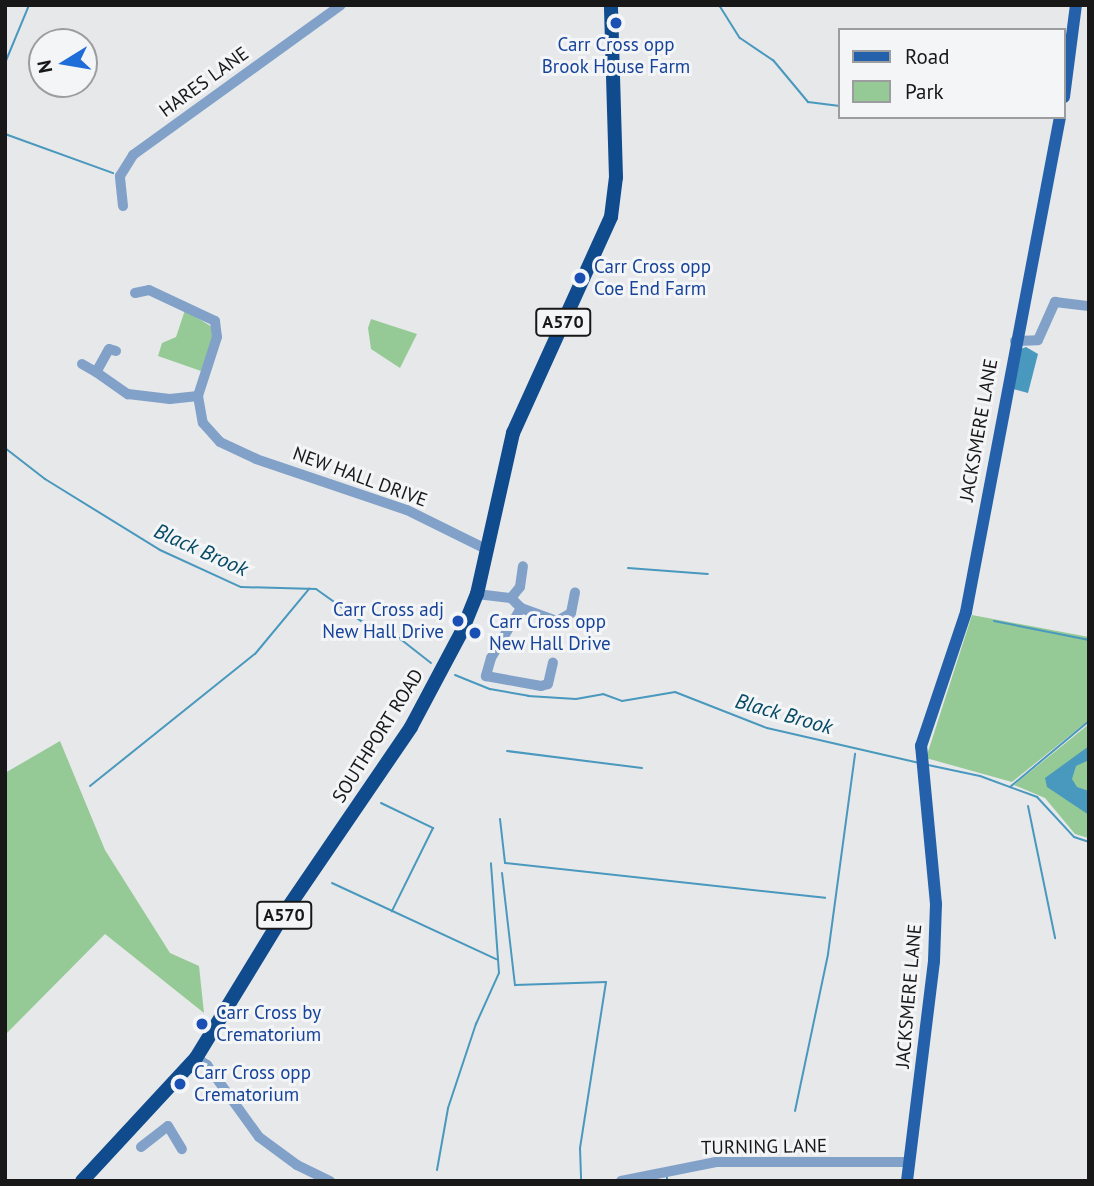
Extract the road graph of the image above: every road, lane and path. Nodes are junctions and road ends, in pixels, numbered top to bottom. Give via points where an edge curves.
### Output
1 (341, 5) edge
2 (611, 5) edge
3 (1076, 5) edge
4 (1066, 82) edge
5 (1060, 119) edge
6 (123, 206) dead end
7 (135, 293) dead end
8 (1089, 306) edge
9 (1015, 341) junction
10 (116, 351) dead end
11 (82, 364) dead end
12 (96, 372) junction
13 (198, 396) junction
14 (486, 549) junction
15 (523, 566) dead end
16 (575, 592) dead end
17 (477, 594) junction
18 (511, 598) junction
19 (521, 608) junction
20 (553, 663) dead end
21 (196, 1058) junction
22 (182, 1143) dead end
23 (141, 1147) dead end
24 (911, 1162) junction
25 (82, 1181) edge
26 (330, 1181) edge
27 (621, 1181) edge
28 (907, 1181) edge

1 - 6 street, HARES LANE via 133,155 120,176
2 - 14 highway, SOUTHPORT ROAD / A570 via 616,177 611,217 513,433
3 - 4 main road
5 - 9 main road, JACKSMERE LANE
7 - 13 street via 149,290 215,321 217,337
8 - 9 street via 1055,302 1038,340
9 - 24 main road, JACKSMERE LANE via 966,612 920,746 932,829 936,904 934,961
10 - 12 street via 109,349
11 - 12 street
12 - 13 street via 128,394 170,399
13 - 14 street, NEW HALL DRIVE via 203,423 220,442 256,460 407,510
14 - 17 highway, SOUTHPORT ROAD / A570
15 - 18 street via 520,587
16 - 19 street via 565,620
17 - 18 street
17 - 21 highway, SOUTHPORT ROAD / A570 via 411,727 287,909
18 - 19 street
19 - 20 street via 491,658 486,676 541,686 548,684
21 - 25 highway, SOUTHPORT ROAD / A570
21 - 26 street via 207,1065 259,1137 297,1165
22 - 23 street via 168,1126
24 - 27 street, TURNING LANE via 716,1163
24 - 28 main road, JACKSMERE LANE

